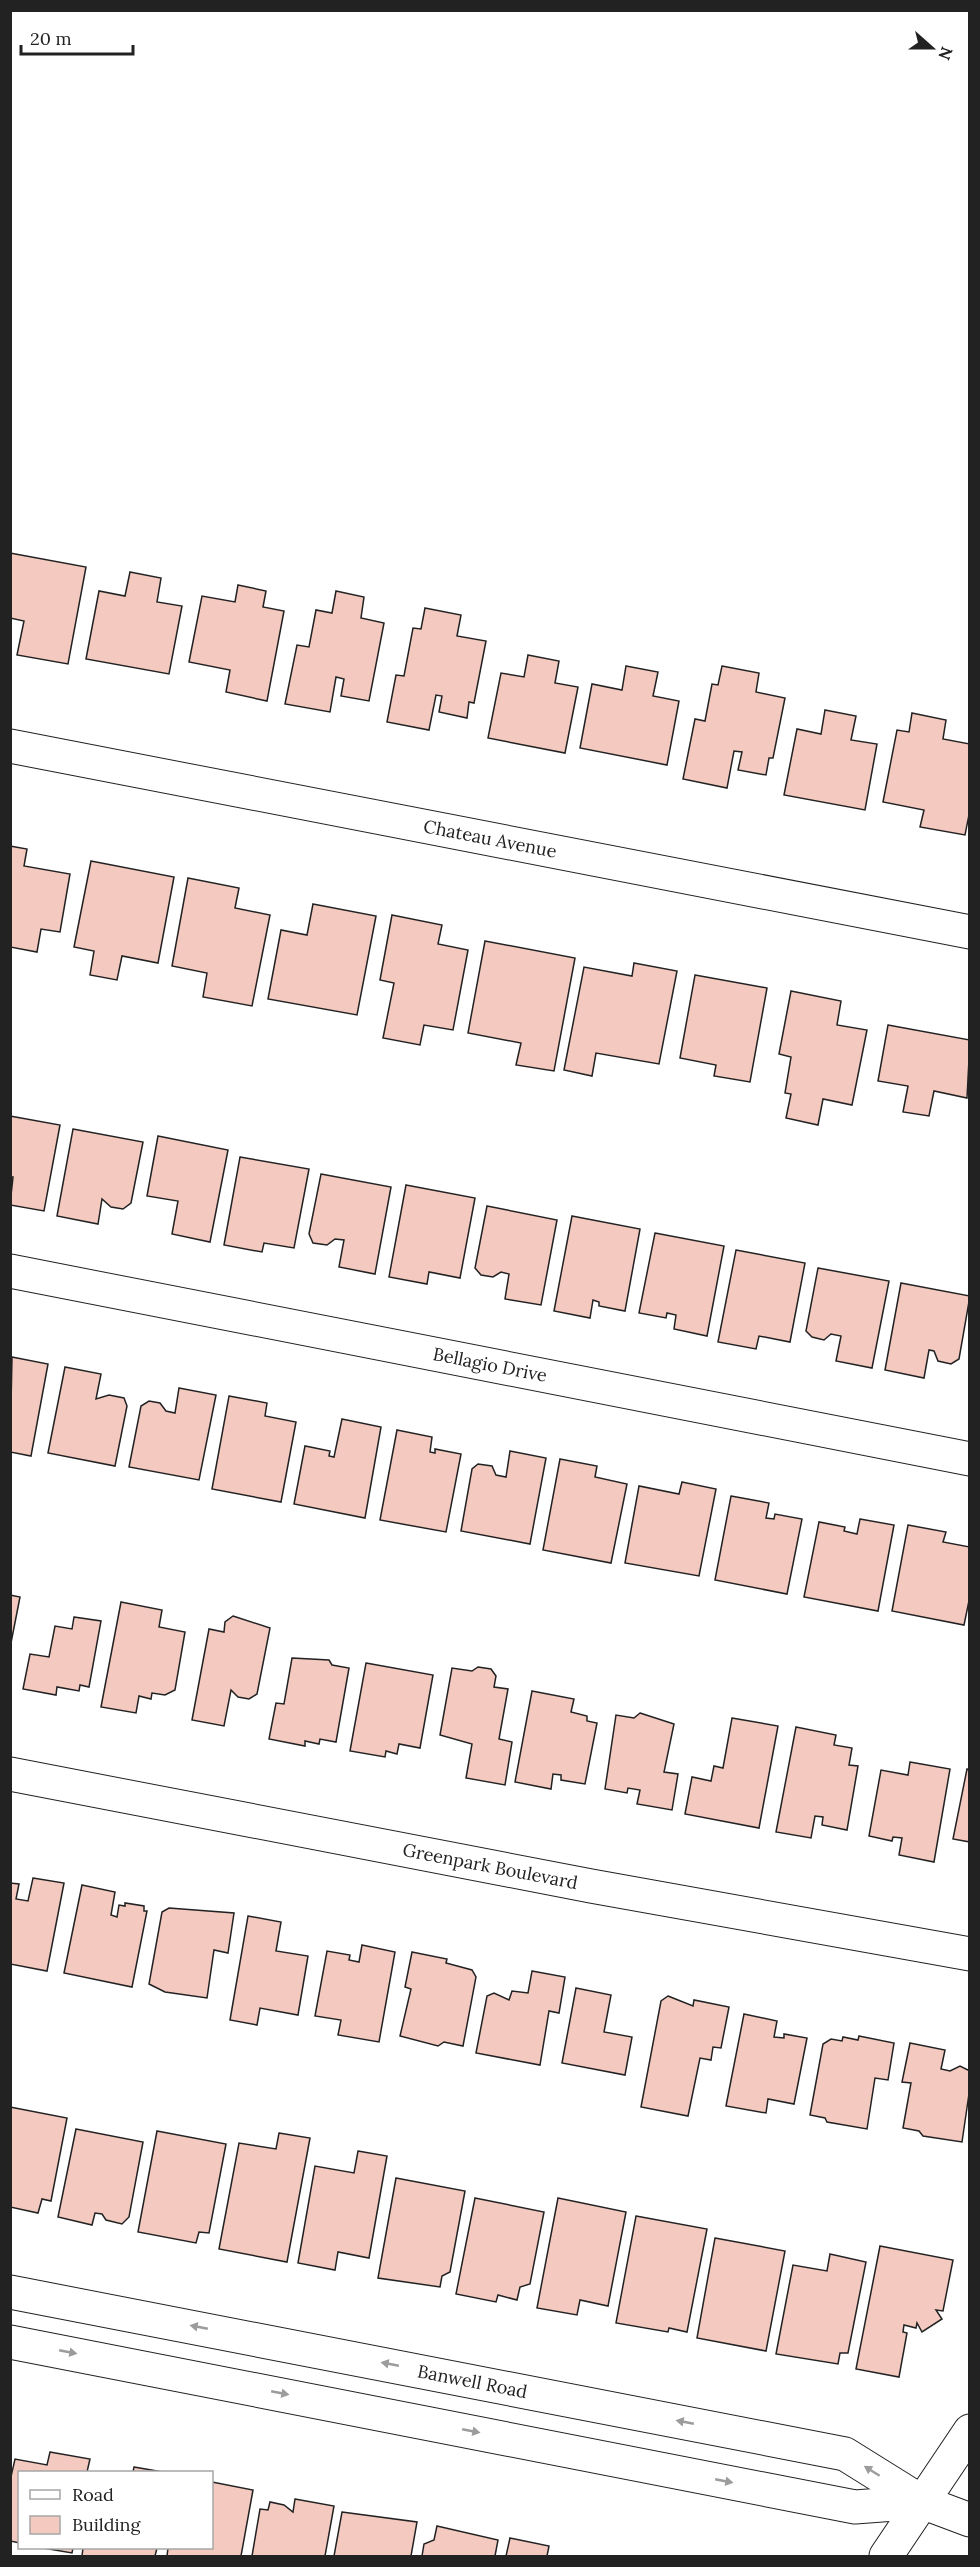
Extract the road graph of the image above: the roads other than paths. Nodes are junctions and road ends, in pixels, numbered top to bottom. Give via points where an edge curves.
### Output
1 (10, 746) edge
2 (969, 932) edge
3 (10, 1271) edge
4 (969, 1459) edge
5 (10, 1774) edge
6 (969, 1953) edge
7 (10, 2292) edge
8 (258, 2338) junction
9 (10, 2342) edge
10 (249, 2386) junction
11 (969, 2431) edge
12 (922, 2502) junction
13 (969, 2520) edge
14 (886, 2556) edge

1 - 2 street, Chateau Avenue
3 - 4 street, Bellagio Drive
5 - 6 street, Greenpark Boulevard via 591,1886
8 -> 7 street, Banwell Road
8 - 10 street
12 -> 8 street, Banwell Road via 845,2454
9 -> 10 street, Banwell Road
10 -> 12 street, Banwell Road via 855,2507
11 - 12 street
12 - 13 street, Banwell Road
12 - 14 street

